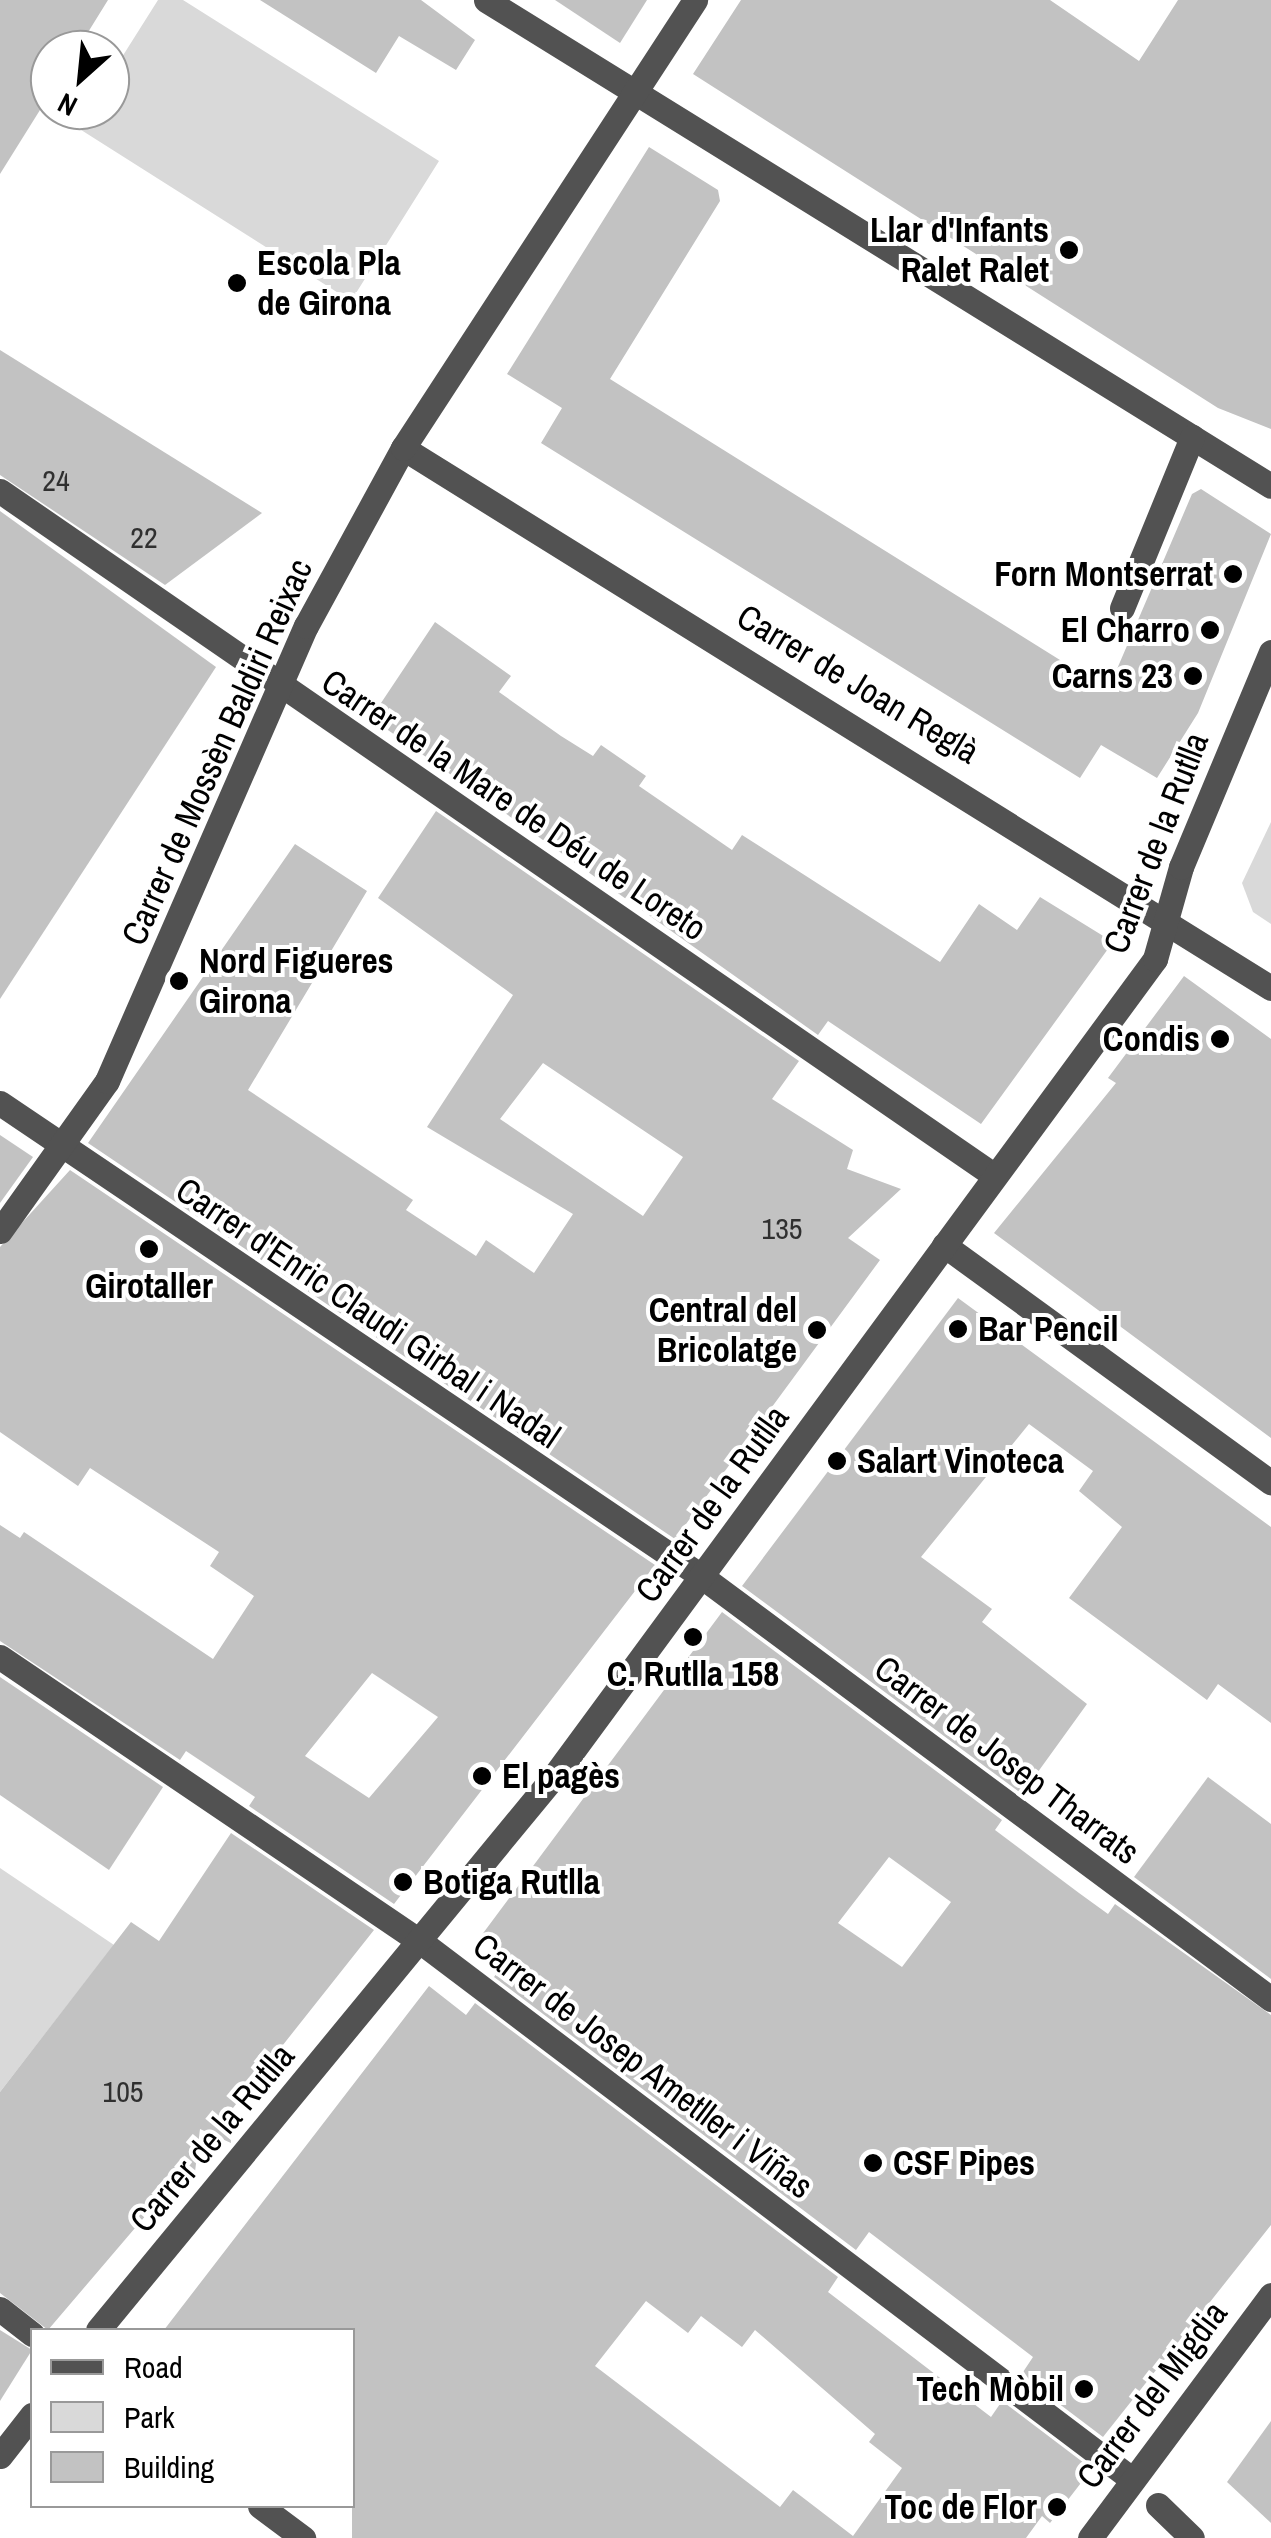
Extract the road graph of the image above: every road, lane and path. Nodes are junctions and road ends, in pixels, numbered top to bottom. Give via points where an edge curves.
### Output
1 (486, 0) edge
2 (695, 0) edge
3 (635, 92) junction
4 (1192, 437) junction
5 (403, 448) junction
6 (1271, 486) edge
7 (0, 491) edge
8 (1122, 608) dead end
9 (1271, 652) edge
10 (281, 688) junction
11 (1167, 918) junction
12 (1271, 988) edge
13 (0, 1103) edge
14 (59, 1146) junction
15 (992, 1174) junction
16 (0, 1231) edge
17 (944, 1244) junction
18 (1271, 1483) edge
19 (701, 1576) junction
20 (0, 1658) edge
21 (421, 1942) junction
22 (1271, 1999) edge
23 (1271, 2295) edge
24 (0, 2310) edge
25 (100, 2328) edge
26 (30, 2332) edge
27 (30, 2418) edge
28 (0, 2456) edge
29 (1133, 2480) junction
30 (1158, 2505) dead end
31 (263, 2508) edge
32 (303, 2538) edge
33 (1090, 2538) edge
34 (1192, 2538) edge

1 - 3 street
2 - 3 street, Carrer de Mossèn Baldiri Reixac
3 - 4 street
3 - 5 street, Carrer de Mossèn Baldiri Reixac
4 - 6 street
4 - 8 street
5 - 10 street, Carrer de Mossèn Baldiri Reixac
5 - 11 street, Carrer de Joan Reglà
7 - 10 street, Carrer de la Mare de Déu de Loreto
9 - 11 street, Carrer de la Rutlla
10 - 14 street, Carrer de Mossèn Baldiri Reixac via 107,1080
10 - 15 street, Carrer de la Mare de Déu de Loreto
11 - 12 street, Carrer de Joan Reglà
11 - 15 street, Carrer de la Rutlla via 1155,959
13 - 14 street, Carrer d'Enric Claudi Girbal i Nadal
14 - 16 street, Carrer de Mossèn Baldiri Reixac
14 - 19 street, Carrer d'Enric Claudi Girbal i Nadal
15 - 17 street, Carrer de la Rutlla
17 - 18 street
17 - 19 street, Carrer de la Rutlla
19 - 21 street, Carrer de la Rutlla
19 - 22 street, Carrer de Josep Tharrats
20 - 21 street, Carrer de Josep Ametller i Viñas
21 - 25 street, Carrer de la Rutlla
21 - 29 street, Carrer de Josep Ametller i Viñas
23 - 29 street, Carrer del Migdia
24 - 26 street
27 - 28 street
29 - 33 street, Carrer del Migdia
30 - 34 street
31 - 32 street

